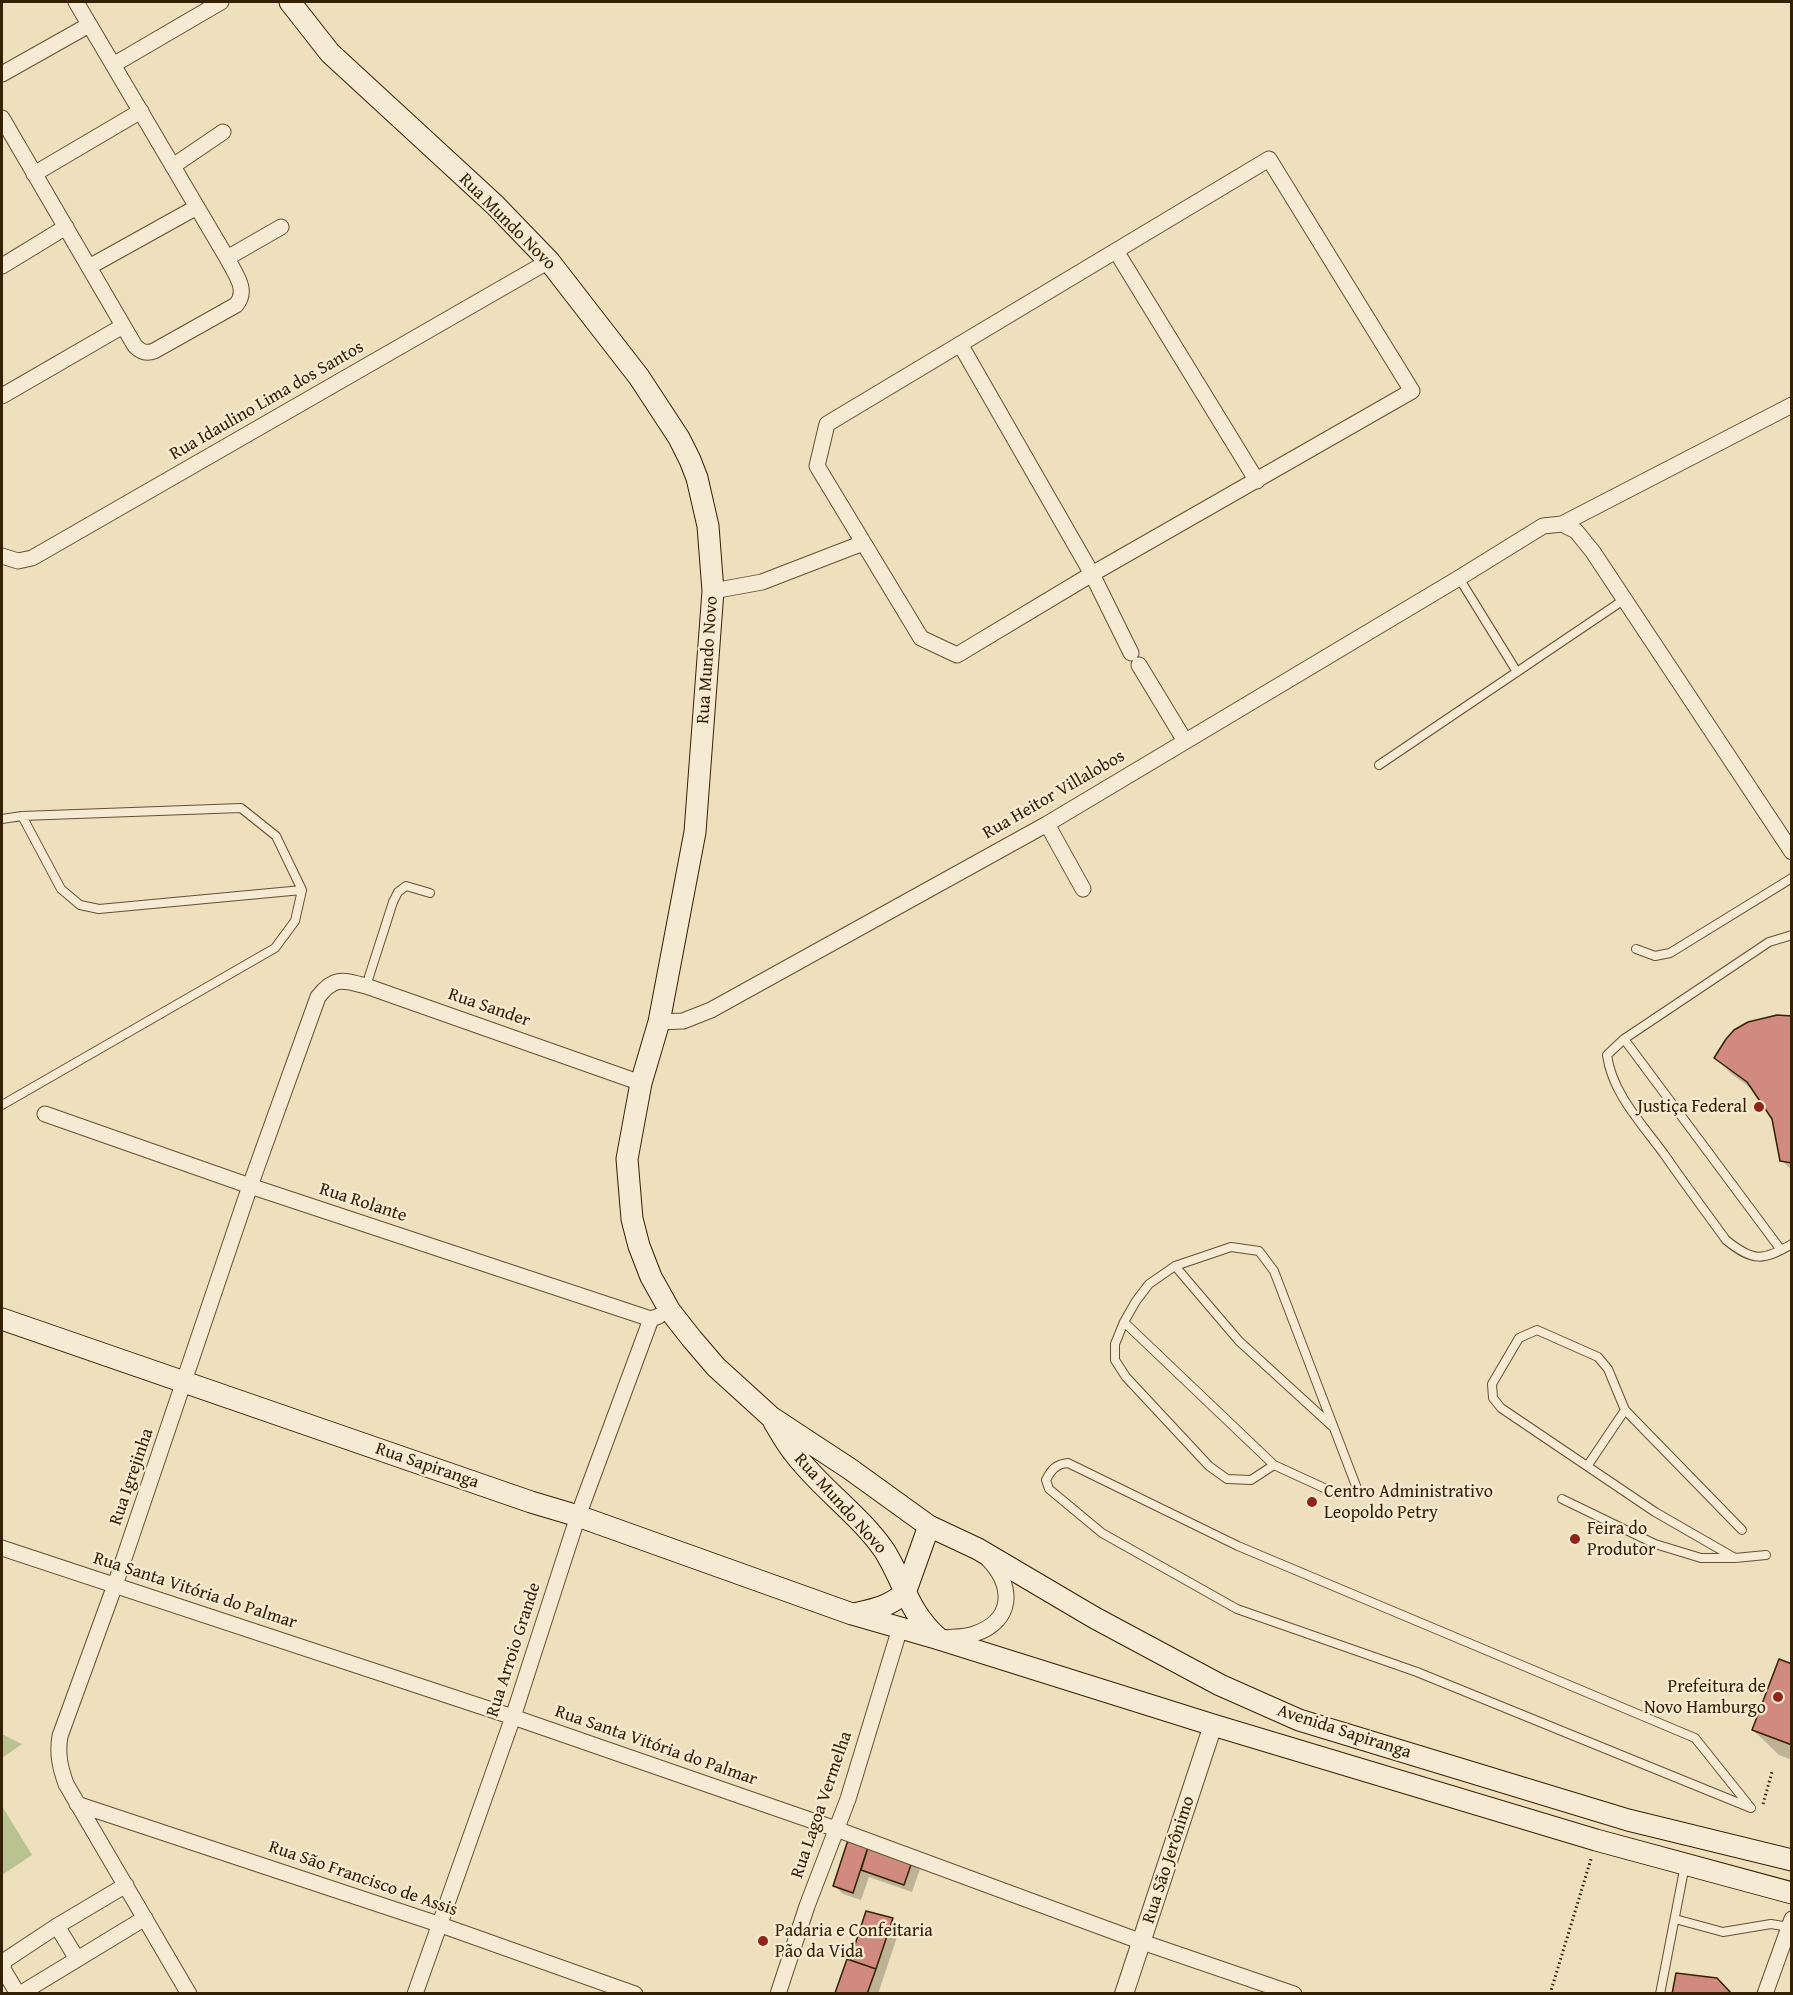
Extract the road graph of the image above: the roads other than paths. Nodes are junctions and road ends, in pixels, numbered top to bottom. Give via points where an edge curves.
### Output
1 (76, 2) edge
2 (221, 2) edge
3 (290, 2) edge
4 (89, 25) junction
5 (113, 65) junction
6 (2, 74) edge
7 (141, 111) junction
8 (4, 128) edge
9 (223, 132) dead end
10 (173, 166) junction
11 (34, 174) junction
12 (197, 207) junction
13 (66, 227) junction
14 (281, 227) dead end
15 (1116, 251) junction
16 (227, 258) junction
17 (549, 261) junction
18 (2, 266) edge
19 (89, 267) junction
20 (123, 326) junction
21 (960, 344) junction
22 (2, 396) edge
23 (1791, 405) edge
24 (1257, 482) junction
25 (1562, 524) junction
26 (864, 543) junction
27 (2, 556) edge
28 (1092, 574) junction
29 (1459, 578) junction
30 (713, 591) junction
31 (1625, 599) junction
32 (1517, 672) junction
33 (1185, 741) junction
34 (1379, 765) dead end
35 (22, 816) junction
36 (2, 819) edge
37 (1047, 824) junction
38 (1791, 852) edge
39 (1791, 878) edge
40 (1083, 889) dead end
41 (302, 890) junction
42 (430, 893) dead end
43 (1791, 935) edge
44 (1636, 949) dead end
45 (366, 986) junction
46 (324, 989) joint
47 (659, 1022) junction
48 (1624, 1039) junction
49 (641, 1083) junction
50 (2, 1104) edge
51 (45, 1114) dead end
52 (250, 1186) junction
53 (1791, 1244) edge
54 (1781, 1250) junction
55 (1175, 1266) junction
56 (660, 1315) junction
57 (2, 1319) edge
58 (1124, 1322) junction
59 (184, 1382) junction
60 (1625, 1410) junction
61 (771, 1417) junction
62 (1333, 1427) junction
63 (1274, 1465) junction
64 (1588, 1466) junction
65 (1358, 1491) dead end
66 (1335, 1493) dead end
67 (1562, 1499) dead end
68 (1173, 1515) joint
69 (578, 1516) junction
70 (929, 1526) junction
71 (1742, 1530) dead end
72 (2, 1548) edge
73 (978, 1549) junction
74 (1766, 1555) dead end
75 (1735, 1558) junction
76 (115, 1585) junction
77 (905, 1593) junction
78 (852, 1614) junction
79 (900, 1628) junction
80 (939, 1639) junction
81 (513, 1718) junction
82 (1213, 1725) junction
83 (77, 1804) junction
84 (836, 1829) junction
85 (1791, 1860) edge
86 (1685, 1864) junction
87 (126, 1885) junction
88 (1791, 1893) edge
89 (145, 1918) junction
90 (1675, 1919) junction
91 (1790, 1923) edge
92 (438, 1924) junction
93 (57, 1926) junction
94 (1142, 1942) junction
95 (77, 1959) junction
96 (19, 1994) edge
97 (189, 1994) edge
98 (415, 1994) edge
99 (635, 1994) edge
100 (778, 1994) edge
101 (1124, 1994) edge
102 (1294, 1994) edge
103 (1660, 1994) edge
104 (1765, 1994) edge

1 - 4 street
2 - 5 street
3 - 17 main road, Rua Mundo Novo via 330,53 495,205
4 - 5 street
4 - 6 street
5 - 7 street
7 - 10 street
7 - 11 street
8 - 11 street
9 - 10 street
10 - 12 street
11 - 13 street
12 - 16 street
12 - 19 street
13 - 18 street
13 - 19 street
14 - 16 street
15 - 21 street
15 - 24 street
15 - 24 street via 1269,159 1412,391
16 - 20 street via 243,293 236,305 148,353 135,346
17 - 27 street, Rua Idaulino Lima dos Santos via 32,558 18,561
17 - 30 main road, Rua Mundo Novo via 639,377 690,460 708,526
19 - 20 street
20 - 22 street
21 - 26 street via 827,424 817,466
21 - 28 street
23 - 25 street, Rua Heitor Villalobos
24 - 28 street
25 - 29 street, Rua Heitor Villalobos via 1543,526
25 - 31 street via 1576,531
26 - 28 street via 921,638 957,655
26 - 30 street via 762,582
28 - 33 street via 1135,659
29 - 32 lane
29 - 33 street, Rua Heitor Villalobos
30 - 47 main road, Rua Mundo Novo via 695,832
31 - 32 lane
31 - 38 street
32 - 34 lane
33 - 37 street, Rua Heitor Villalobos
35 - 36 lane
35 - 41 lane via 241,808 276,836
35 - 41 lane via 62,889 80,906 99,909
37 - 40 street
37 - 47 street, Rua Heitor Villalobos via 711,1010 683,1021
39 - 44 lane via 1670,953 1655,956
41 - 50 lane via 296,921 274,948
42 - 45 lane via 406,886 399,892
43 - 48 lane via 1769,942
45 - 46 street, Rua Sander via 343,980
45 - 49 street, Rua Sander
46 - 52 street, Rua Igrejinha
47 - 49 main road, Rua Mundo Novo
48 - 54 lane
48 - 54 lane via 1607,1055 1616,1085 1726,1240 1746,1254 1765,1258
49 - 56 main road, Rua Mundo Novo via 627,1159 627,1186 632,1219
51 - 52 street, Rua Rolante
52 - 56 street, Rua Rolante
52 - 59 street, Rua Igrejinha
53 - 54 lane
55 - 58 lane via 1149,1284
55 - 62 lane via 1239,1341
55 - 62 lane via 1231,1247 1259,1251 1274,1271
56 - 61 main road, Rua Mundo Novo
56 - 69 street, Rua Arroio Grande
57 - 59 main road, Rua Sapiranga
58 - 63 lane
58 - 63 lane via 1115,1344 1115,1360 1126,1377 1209,1466 1227,1479 1251,1480
59 - 69 main road, Rua Sapiranga
59 - 76 street, Rua Igrejinha
60 - 64 lane
60 - 64 lane via 1608,1370 1598,1357 1537,1330 1519,1338 1492,1384 1493,1398 1501,1408
60 - 71 lane
61 - 70 main road, Rua Mundo Novo
61 - 77 main road, Rua Mundo Novo via 794,1453 875,1539
62 - 65 lane
63 - 66 lane
64 - 75 lane via 1655,1512
67 - 75 lane via 1655,1544 1701,1558
68 - 68 lane via 1068,1463 1055,1467 1046,1480 1049,1489 1102,1533 1237,1609 1417,1672 1751,1808 1695,1738
69 - 78 main road, Rua Sapiranga
69 - 81 street, Rua Arroio Grande
70 - 73 main road, Avenida Sapiranga
70 - 77 main road
72 - 76 street, Rua Santa Vitória do Palmar
73 - 80 street via 999,1572 1008,1599 1005,1608 1001,1616 974,1634
73 - 85 main road, Avenida Sapiranga via 1220,1685 1299,1720 1628,1820
74 - 75 lane
76 - 81 street, Rua Santa Vitória do Palmar
76 - 83 street, Rua Igrejinha via 58,1747 59,1763
77 - 78 main road via 880,1609
77 - 80 main road via 924,1626
78 - 79 main road, Rua Sapiranga
79 - 80 main road, Rua Sapiranga
79 - 84 street, Rua Lagoa Vermelha
80 - 82 main road, Avenida Sapiranga
81 - 84 street, Rua Santa Vitória do Palmar
81 - 92 street, Rua Arroio Grande
82 - 86 main road, Avenida Sapiranga
82 - 94 street, Rua São Jerônimo
83 - 87 street, Rua Igrejinha
83 - 92 street, Rua São Francisco de Assis
84 - 94 street, Rua Santa Vitória do Palmar
84 - 100 street, Rua Lagoa Vermelha
86 - 88 main road, Avenida Sapiranga
86 - 90 lane
87 - 89 street, Rua Igrejinha
87 - 93 street
89 - 95 street
89 - 97 street, Rua Igrejinha
90 - 91 lane via 1723,1932
90 - 103 lane
91 - 104 street
92 - 98 street, Rua Arroio Grande
92 - 99 street, Rua São Francisco de Assis
93 - 95 street
93 - 96 street via 4,1961 3,1969
94 - 101 street, Rua São Jerônimo
94 - 102 street, Rua Santa Vitória do Palmar
95 - 96 street

